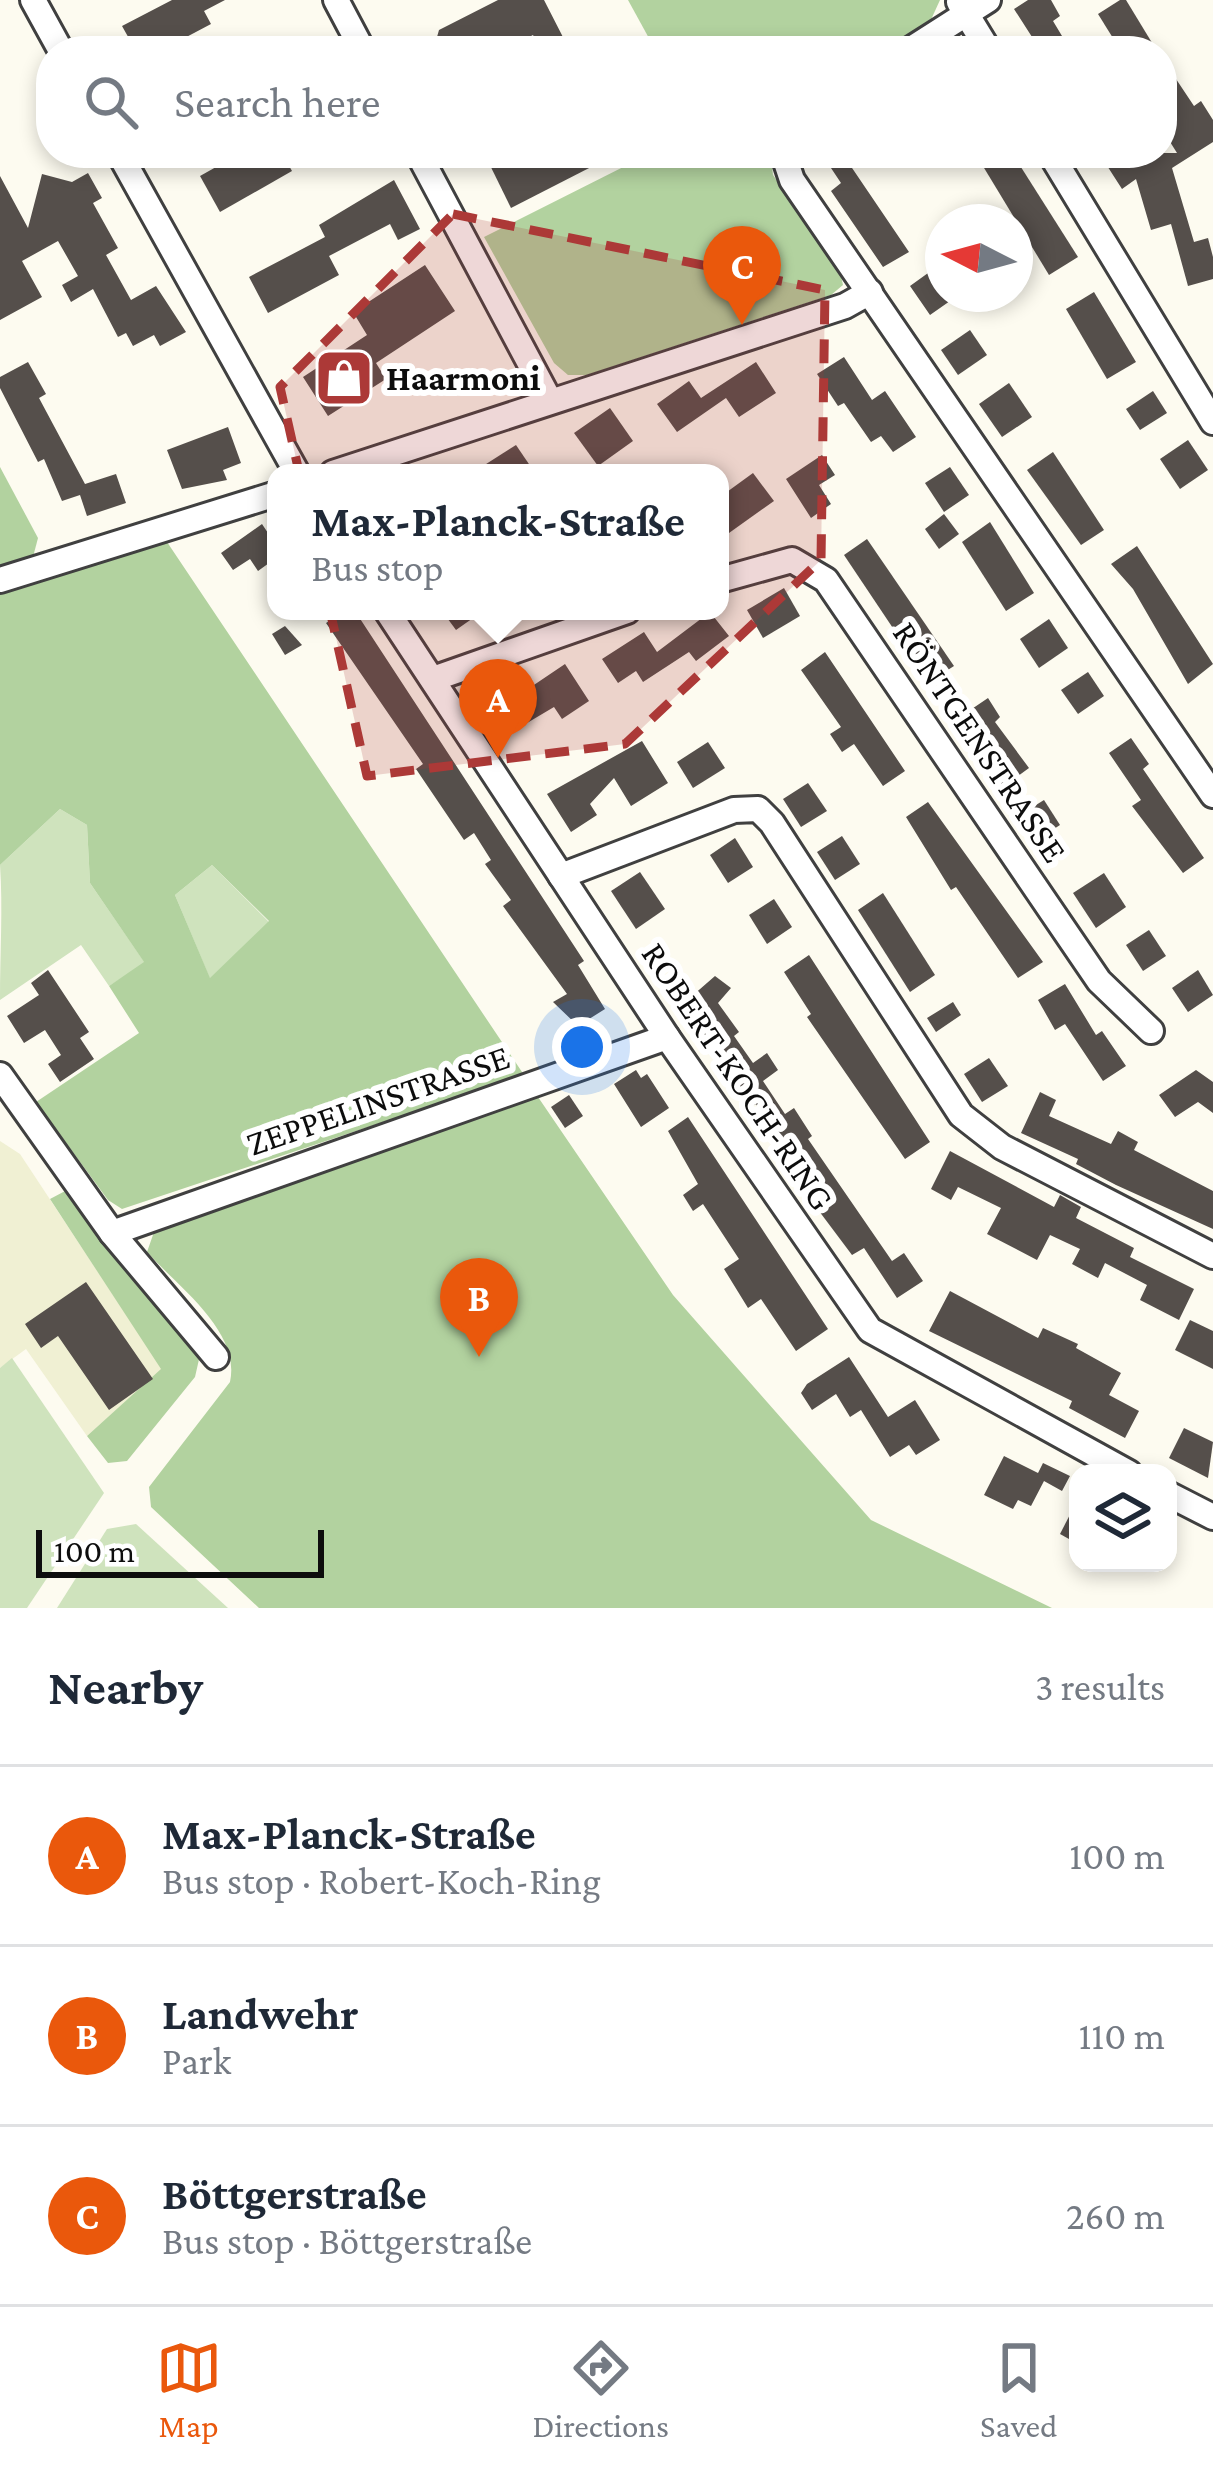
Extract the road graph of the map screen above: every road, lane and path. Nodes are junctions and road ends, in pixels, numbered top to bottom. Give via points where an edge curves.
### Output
1 (33, 0) edge
2 (345, 3) edge
3 (971, 5) edge
4 (53, 36) edge
5 (357, 36) edge
6 (929, 36) edge
7 (983, 36) edge
8 (126, 168) edge
9 (426, 168) edge
10 (788, 168) edge
11 (1059, 168) edge
12 (870, 292) junction
13 (550, 401) junction
14 (1213, 422) edge
15 (292, 464) edge
16 (359, 464) edge
17 (267, 497) edge
18 (729, 578) edge
19 (0, 580) edge
20 (393, 620) edge
21 (602, 620) edge
22 (433, 680) junction
23 (1213, 795) edge
24 (561, 876) junction
25 (1151, 1031) dead end
26 (667, 1037) junction
27 (0, 1075) edge
28 (112, 1232) junction
29 (1213, 1256) edge
30 (216, 1357) dead end
31 (1113, 1464) edge
32 (1177, 1499) edge
33 (1213, 1517) edge

1 - 4 street
2 - 5 street
3 - 6 street
3 - 7 street
8 - 15 street
9 - 13 street
10 - 12 street
11 - 14 street
12 - 13 street
12 - 23 street
13 - 16 street
17 - 19 street
18 - 25 street, RÖNTGENSTRASSE via 792,560 826,580 1099,980
20 - 22 street, ROBERT-KOCH-RING
21 - 22 street
22 - 24 street, ROBERT-KOCH-RING
24 - 26 street, ROBERT-KOCH-RING
24 - 29 street via 734,810 758,809 961,1114 1002,1147
26 - 28 street, ZEPPELINSTRASSE
26 - 31 street, ROBERT-KOCH-RING via 870,1330
27 - 28 street
28 - 30 street
32 - 33 street

